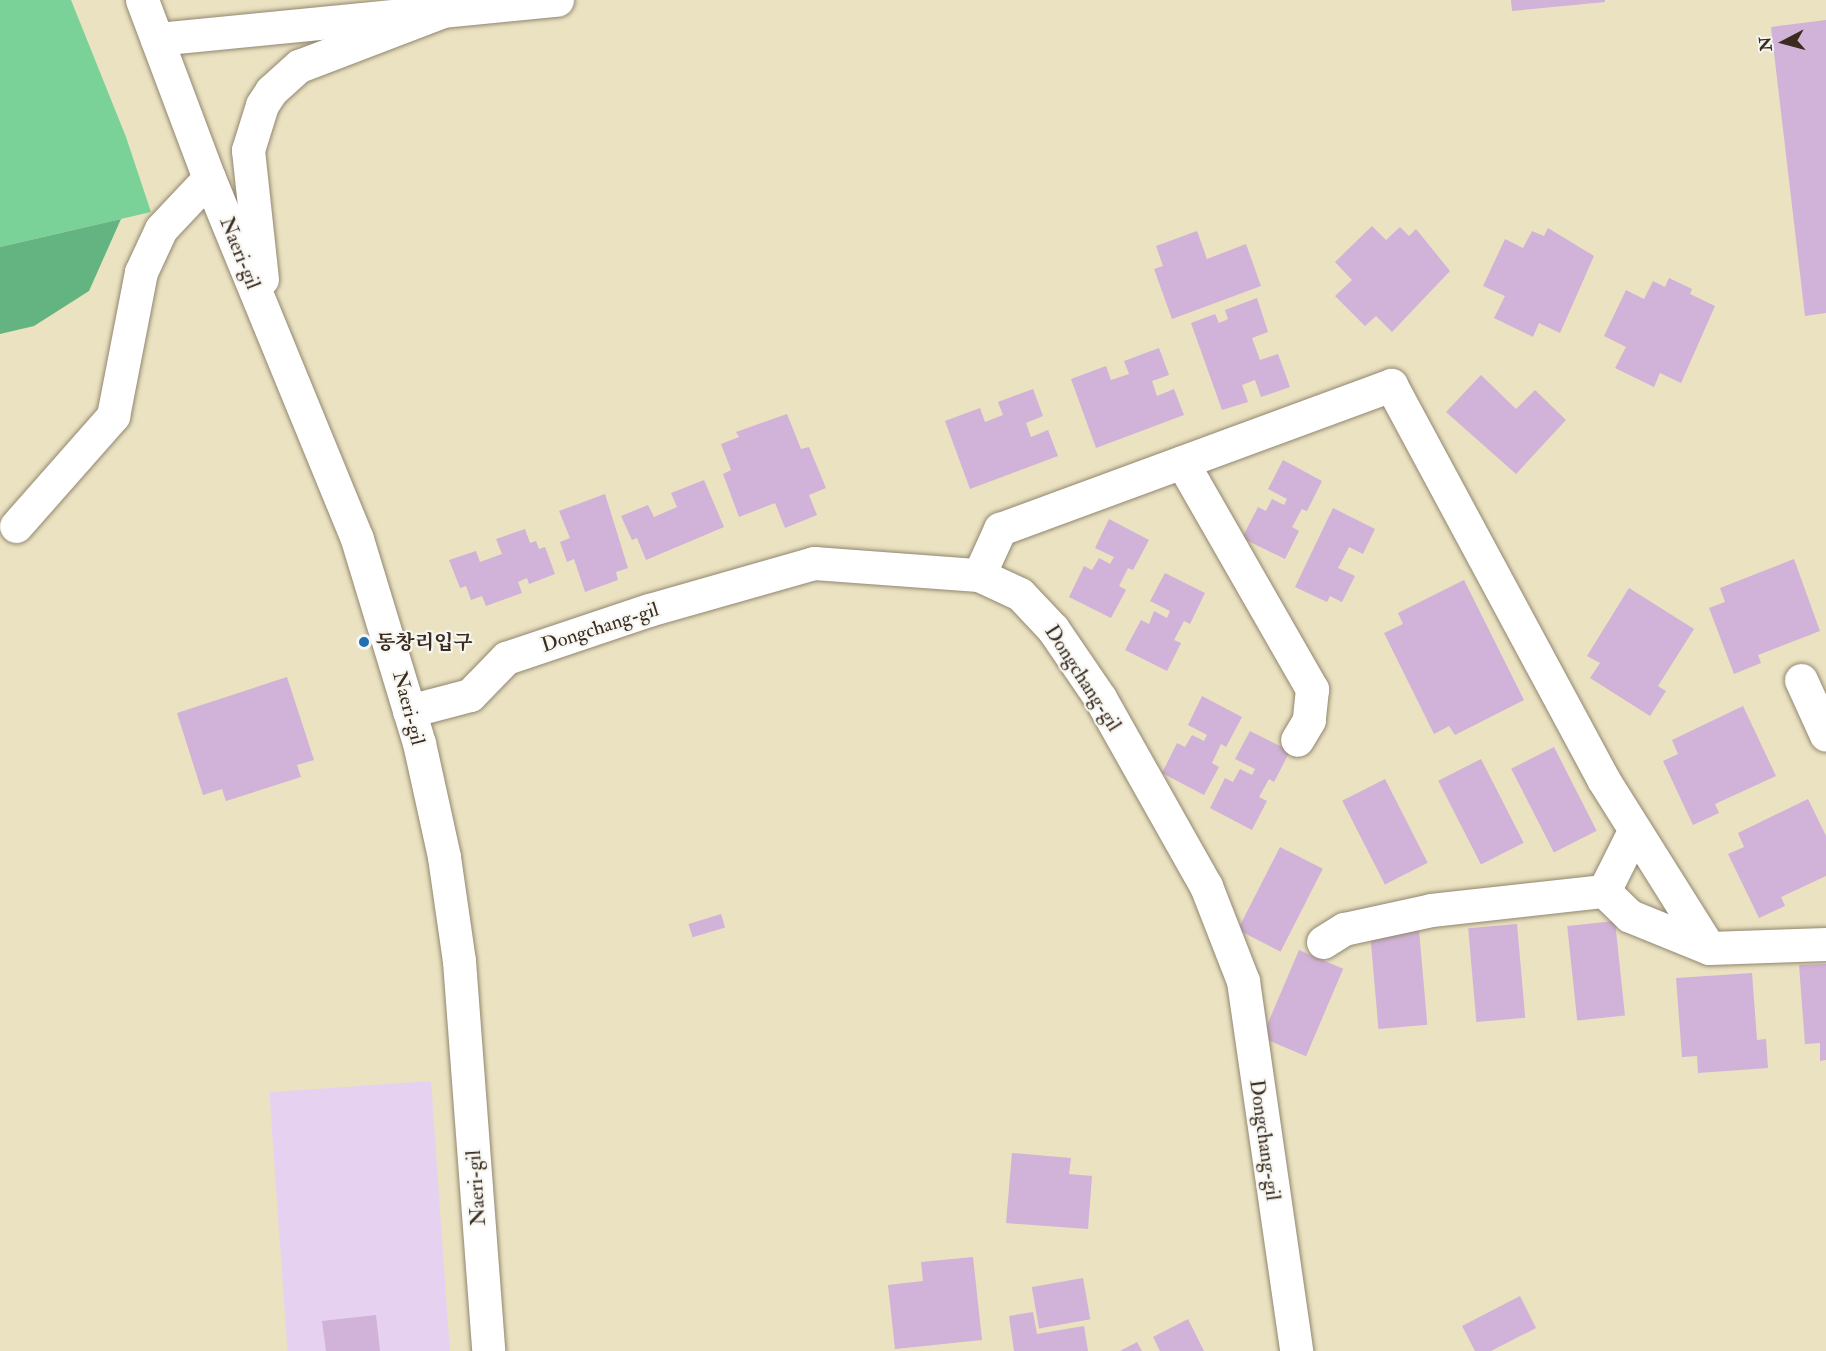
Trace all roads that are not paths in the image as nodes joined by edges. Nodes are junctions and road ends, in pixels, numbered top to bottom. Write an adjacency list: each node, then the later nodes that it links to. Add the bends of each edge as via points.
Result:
1 (142, 0): 5 (street, Naeri-gil)
2 (358, 0): 4 (street)
3 (558, 0): 4 (street)
4 (443, 11): 5 (street); 7 (street, via 299,66 262,105 248,150)
5 (157, 39): 6 (street, Naeri-gil)
6 (209, 178): 7 (street, Naeri-gil); 9 (street, via 161,229 141,272 113,416)
7 (266, 320): 12 (street, Naeri-gil, via 357,539)
8 (1182, 462): 10 (street, via 1000,529); 14 (street, via 1312,689 1309,720); 15 (street, via 1391,385)
9 (16, 526)
10 (979, 576): 12 (street, Dongchang-gil, via 814,563 649,610 506,658 470,695); 21 (street, Dongchang-gil, via 1020,594 1053,629 1100,698 1206,886 1243,981)
11 (1801, 680): 13 (street)
12 (409, 711): 20 (street, Naeri-gil, via 444,857 459,961)
13 (1826, 735)
14 (1297, 740)
15 (1634, 831): 16 (street); 19 (street)
16 (1604, 891): 17 (street, via 1431,910 1344,929); 19 (street, via 1630,916)
17 (1323, 942)
18 (1826, 944): 19 (street)
19 (1709, 948)
20 (488, 1351)
21 (1296, 1351)

